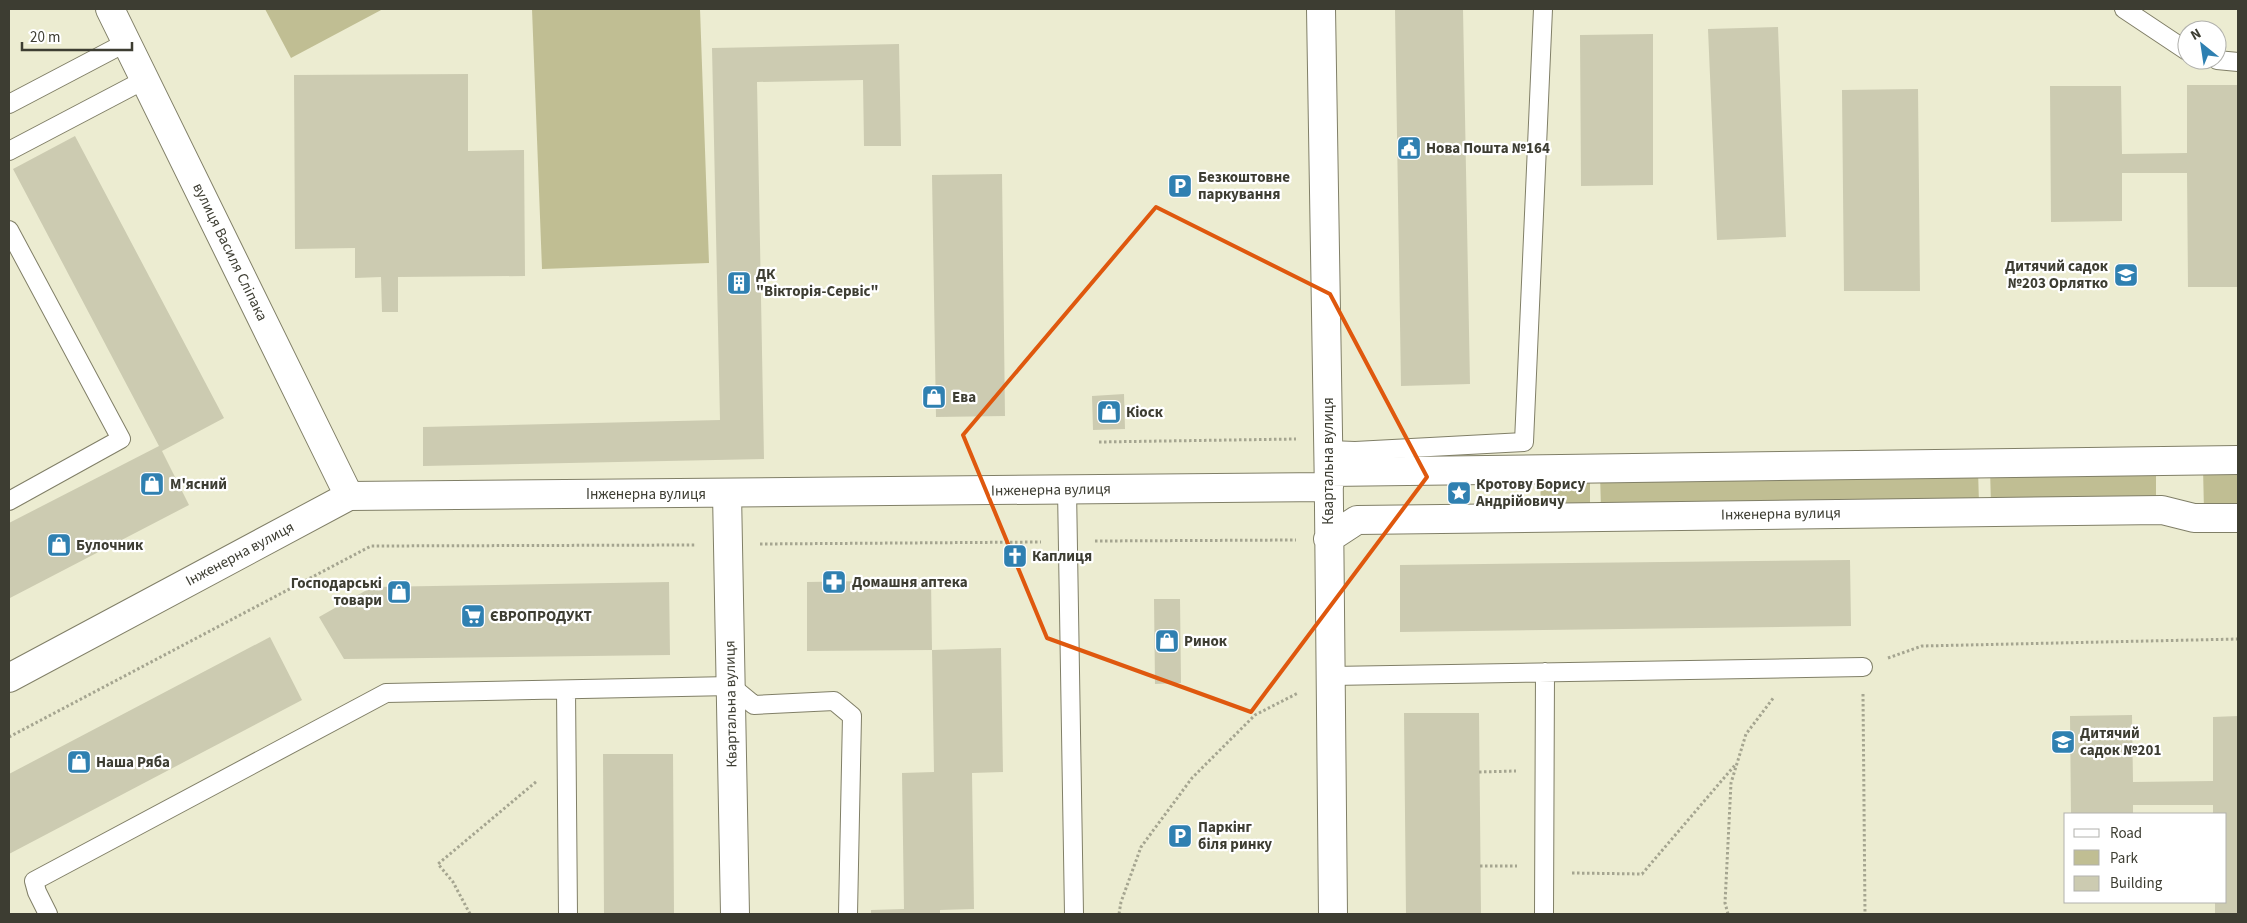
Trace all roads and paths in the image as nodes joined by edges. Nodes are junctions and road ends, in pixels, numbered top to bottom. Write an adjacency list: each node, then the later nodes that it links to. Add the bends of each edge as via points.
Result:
1 (110, 9): 5 (street, вулиця Василя Сліпака)
2 (1321, 9): 13 (street, Квартальна вулиця)
3 (1543, 9): 13 (lane, Інженерна вулиця, via 1524,442 1355,451)
4 (2124, 9): 6 (lane)
5 (127, 42): 7 (street, вулиця Василя Сліпака); 8 (lane)
6 (2177, 45)
7 (146, 78): 9 (lane); 16 (street, вулиця Василя Сліпака)
8 (9, 104)
9 (9, 151)
10 (9, 230): 17 (lane, via 121,439)
11 (1099, 442): 13 (path)
12 (2238, 460): 13 (street, Інженерна вулиця)
13 (1329, 462): 14 (street, Інженерна вулиця); 19 (street, Квартальна вулиця)
14 (1067, 489): 15 (street, Інженерна вулиця); 20 (lane)
15 (727, 493): 16 (street, Інженерна вулиця); 21 (street, Квартальна вулиця)
16 (349, 496): 27 (street, Інженерна вулиця)
17 (9, 500)
18 (2238, 518): 19 (street, Інженерна вулиця, via 2194,518 2162,510 1356,520)
19 (1328, 539): 20 (path); 26 (street, Квартальна вулиця)
20 (1067, 542): 21 (path); 42 (lane)
21 (728, 544): 28 (street, Квартальна вулиця); 30 (path, via 371,546)
22 (2238, 639): 23 (path, via 1922,646)
23 (1863, 667): 24 (lane); 47 (path)
24 (1796, 668): 25 (lane); 32 (path, via 1746,734)
25 (1545, 672): 26 (lane); 33 (lane)
26 (1331, 676): 43 (path, via 1255,715 1192,778 1141,847); 44 (street, Квартальна вулиця)
27 (9, 678)
28 (731, 686): 29 (lane); 40 (street, Квартальна вулиця); 41 (lane, via 754,705 834,701 852,716)
29 (566, 690): 31 (lane); 37 (lane, via 386,693 34,881)
30 (9, 737)
31 (566, 758): 38 (path, via 438,864 453,882); 39 (lane)
32 (1737, 762): 36 (path, via 1642,874); 46 (path, via 1731,783 1725,903)
33 (1544, 771): 34 (path); 36 (lane)
34 (1479, 772)
35 (1480, 866): 36 (path)
36 (1544, 870): 45 (lane)
37 (48, 914)
38 (470, 914)
39 (568, 914)
40 (735, 914)
41 (848, 914)
42 (1074, 914)
43 (1119, 914)
44 (1333, 914)
45 (1544, 914)
46 (1728, 914)
47 (1865, 914)

